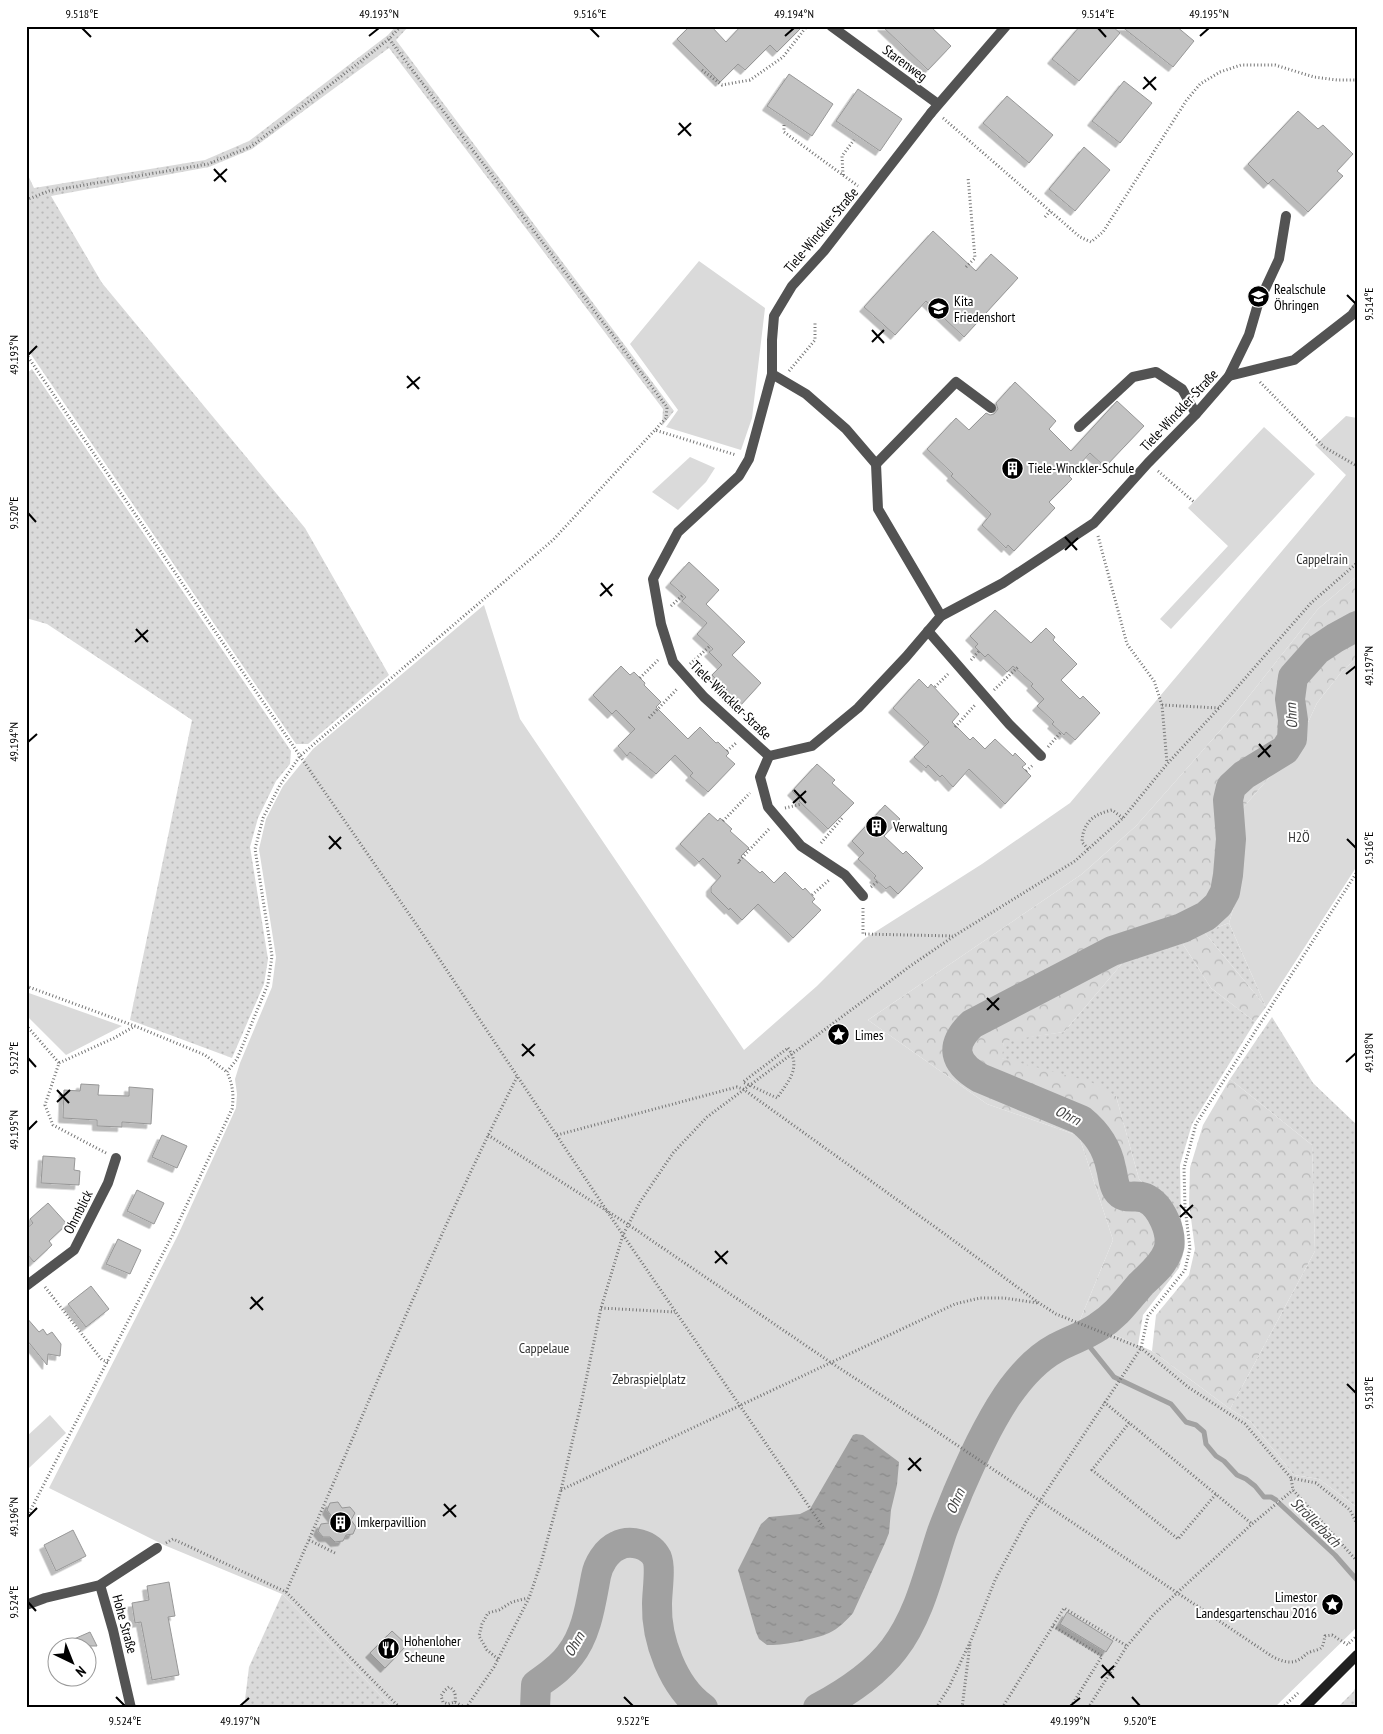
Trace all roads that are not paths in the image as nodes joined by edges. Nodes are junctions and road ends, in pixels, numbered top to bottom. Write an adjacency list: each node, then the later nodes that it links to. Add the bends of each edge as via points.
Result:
1 (831, 26): 3 (street, Starenweg)
2 (1006, 26): 3 (street, Tiele-Winckler-Straße)
3 (938, 104): 7 (street, Tiele-Winckler-Straße, via 824,251 792,286 774,316 772,340)
4 (1286, 216): 6 (street, Tiele-Winckler-Straße, via 1279,259)
5 (1357, 308): 6 (street, via 1294,360)
6 (1229, 376): 9 (street, Tiele-Winckler-Straße)
7 (777, 377): 11 (street, via 806,394 846,429); 14 (street, Tiele-Winckler-Straße, via 739,476 678,532 653,579 661,624 673,662 704,697)
8 (991, 408): 11 (street, via 956,382)
9 (1196, 414): 10 (street, via 1182,390 1156,372 1133,377); 12 (street, Tiele-Winckler-Straße, via 1094,523 1002,582)
10 (1079, 428)
11 (876, 464): 12 (street, via 878,509)
12 (941, 616): 13 (street, Tiele-Winckler-Straße)
13 (928, 631): 14 (street, Tiele-Winckler-Straße, via 858,708 812,746); 15 (street)
14 (769, 756): 16 (street, Tiele-Winckler-Straße, via 760,777 768,807 801,846 845,875)
15 (1041, 756)
16 (863, 896)
17 (116, 1158): 18 (street, Ohrnblick, via 108,1183 74,1250)
18 (26, 1286)
19 (157, 1548): 20 (street, Hohe Straße)
20 (100, 1585): 21 (street); 23 (street, Hohe Straße)
21 (26, 1605)
22 (1357, 1655): 24 (main road)
23 (132, 1708)
24 (1304, 1708)

